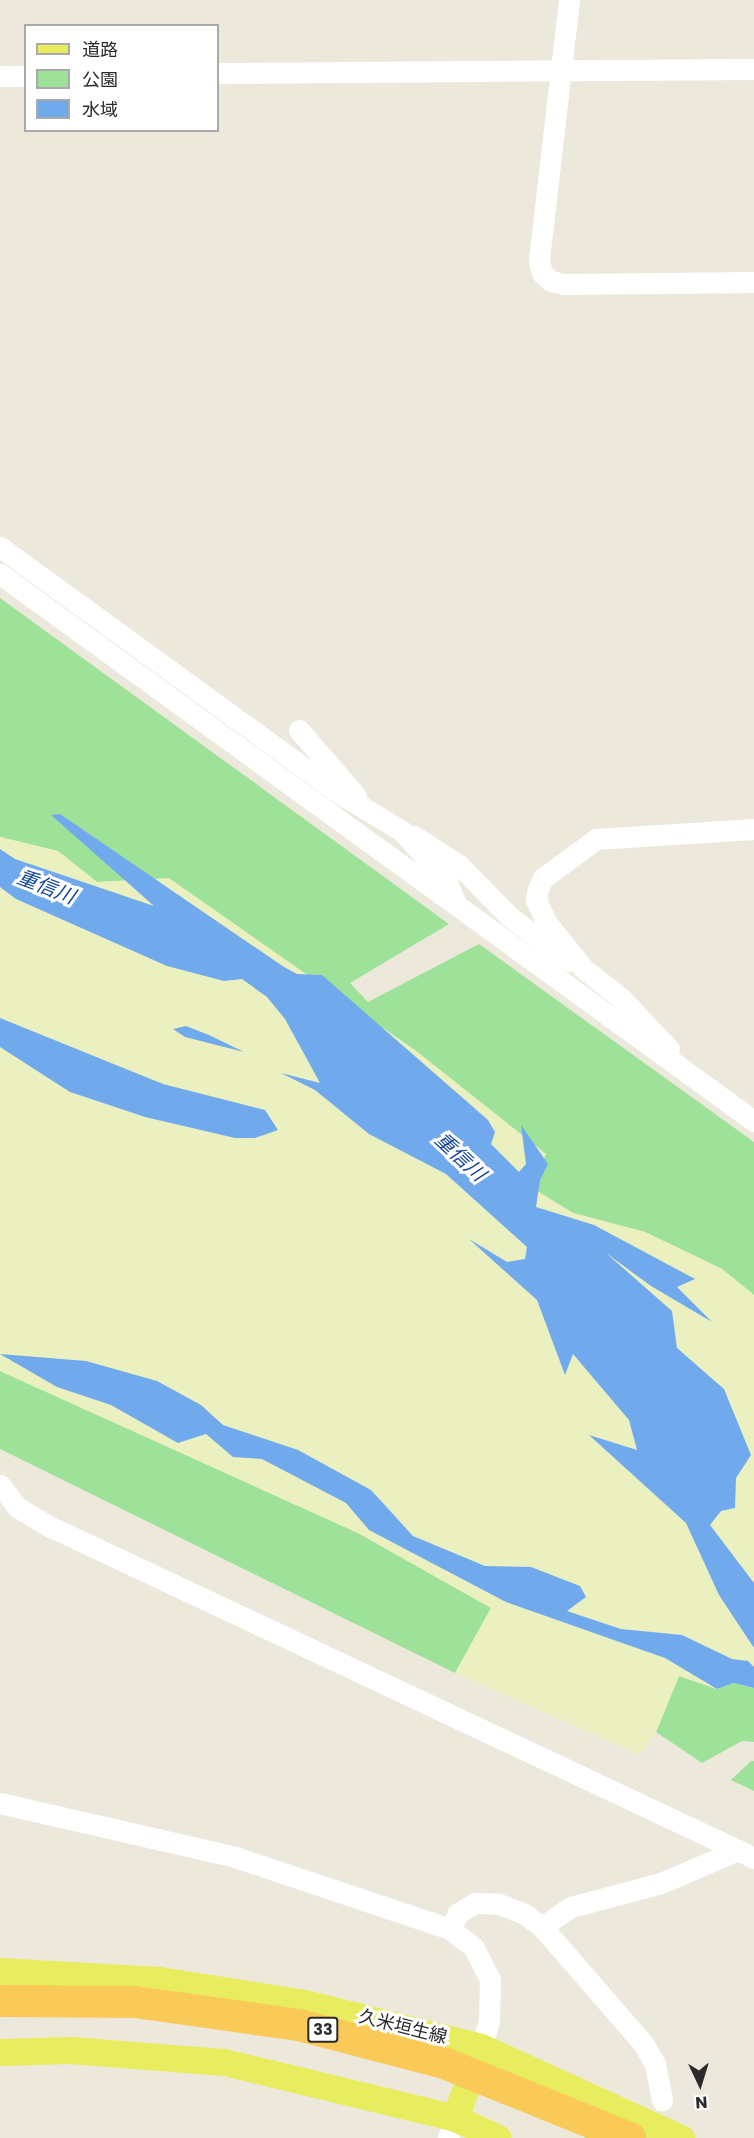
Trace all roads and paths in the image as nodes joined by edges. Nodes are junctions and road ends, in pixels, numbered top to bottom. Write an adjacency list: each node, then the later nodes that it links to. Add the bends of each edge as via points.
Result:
1 (569, 0): 2 (street)
2 (560, 69): 3 (street); 4 (street); 7 (street, via 539,261 542,273 562,284)
3 (754, 69)
4 (219, 73)
5 (0, 76): 6 (street)
6 (24, 76)
7 (754, 282)
8 (0, 547): 11 (street, via 334,790)
9 (0, 574): 14 (street)
10 (299, 730): 11 (street)
11 (364, 806): 13 (street)
12 (754, 829): 15 (street, via 596,839 552,870 538,889 539,909)
13 (402, 831): 14 (street, via 447,882); 15 (street, via 459,865 510,917 561,958)
14 (456, 905): 16 (street)
15 (584, 969): 16 (street, via 666,1044)
16 (684, 1070): 17 (street)
17 (754, 1121)
18 (0, 1485): 20 (street, via 17,1507 49,1526)
19 (0, 1803): 22 (street, via 225,1854)
20 (746, 1854): 21 (street, via 661,1883 571,1907)
21 (542, 1927): 22 (street, via 523,1913 499,1904 475,1904 458,1913); 27 (street, via 643,2043 655,2064)
22 (450, 1929): 25 (street, via 474,1948 490,1979 490,2013)
23 (0, 1971): 25 (main road, 久米垣生線, via 222,1987 305,2003)
24 (0, 2001): 30 (highway, 33, via 135,2002 309,2027 444,2062)
25 (481, 2047): 28 (main road); 31 (main road, 久米垣生線)
26 (0, 2052): 28 (main road, via 71,2050 224,2062)
27 (662, 2100)
28 (452, 2128): 29 (main road)
29 (498, 2138)
30 (630, 2138)
31 (681, 2138)

